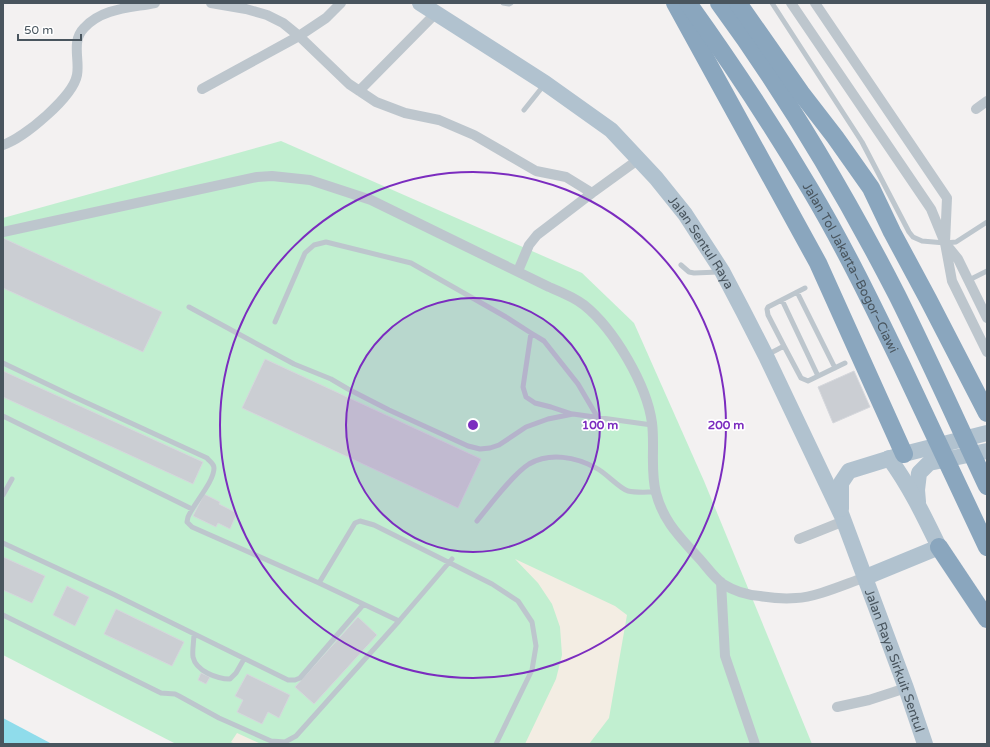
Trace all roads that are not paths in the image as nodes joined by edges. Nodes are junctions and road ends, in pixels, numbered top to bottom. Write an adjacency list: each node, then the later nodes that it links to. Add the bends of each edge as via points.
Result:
1 (154, 3): 22 (street, via 106,12 82,29 76,52 77,73 70,92 29,130)
2 (211, 3): 15 (street, via 267,15 283,23)
3 (341, 3): 15 (street, via 326,18)
4 (420, 3): 14 (main road, Jalan Sentul Raya)
5 (503, 3): 6 (lane)
6 (511, 3)
7 (675, 3): 54 (highway, via 818,264)
8 (688, 3): 66 (highway, Jalan Tol Jakarta–Bogor–Ciawi, via 737,72 810,188 874,309)
9 (719, 3): 56 (highway, Jalan Tol Jakarta–Bogor–Ciawi, via 753,49 845,200 896,295)
10 (738, 3): 47 (highway, via 871,188)
11 (772, 3): 27 (lane, via 862,142 913,237 922,242)
12 (791, 3): 27 (street, via 927,202)
13 (815, 3): 27 (street, via 947,198)
14 (436, 13): 16 (main road, Jalan Sentul Raya); 18 (street)
15 (299, 36): 17 (street); 18 (street)
16 (545, 82): 21 (lane); 23 (main road, Jalan Sentul Raya, via 611,130)
17 (202, 89)
18 (359, 91): 24 (street, via 383,105 439,120 474,135 536,171 566,177)
19 (987, 101): 20 (street)
20 (976, 109)
21 (524, 110)
22 (3, 145)
23 (639, 159): 24 (street); 30 (main road, Jalan Sentul Raya, via 674,200)
24 (592, 193): 29 (street, via 537,235 529,245)
25 (987, 222): 27 (lane, via 956,242)
26 (3, 232): 29 (street, via 257,177 272,176 310,180 372,200)
27 (946, 243): 32 (street); 41 (street, via 952,281)
28 (681, 265): 30 (lane, via 694,273)
29 (518, 271): 51 (street, via 584,304 609,329 637,377 647,400)
30 (722, 271): 42 (main road, Jalan Sentul Raya)
31 (987, 271): 32 (lane)
32 (969, 280): 37 (street)
33 (805, 288): 34 (lane)
34 (797, 292): 35 (lane); 45 (lane)
35 (782, 300): 40 (lane, via 767,310); 46 (lane)
36 (189, 307): 48 (lane, via 294,364 331,379 348,390 468,446 480,449 500,445 526,427)
37 (987, 318)
38 (276, 322): 39 (lane, via 305,253 314,244 326,242 411,264)
39 (531, 333): 48 (lane, via 523,386 526,397 535,404 551,406); 50 (lane, via 544,341 578,384)
40 (784, 346): 42 (lane); 46 (lane, via 801,378 808,381)
41 (987, 352)
42 (766, 356): 61 (main road, Jalan Sentul Raya)
43 (3, 363): 60 (lane, via 207,458 214,469)
44 (845, 363): 45 (lane)
45 (835, 368): 46 (lane)
46 (818, 376)
47 (987, 413)
48 (573, 414): 50 (lane)
49 (3, 416): 60 (lane)
50 (598, 418): 51 (lane)
51 (652, 425): 57 (street)
52 (987, 433): 54 (main road)
53 (987, 451): 59 (main road, via 929,463 919,473 916,490)
54 (896, 456): 59 (main road, via 900,473); 61 (main road, via 849,471 841,482)
55 (12, 479): 58 (lane)
56 (986, 484)
57 (655, 492): 62 (lane, via 627,491 597,468 574,458 545,458 529,464 517,474); 69 (street, via 663,515 680,539)
58 (3, 495)
59 (918, 505): 65 (main road)
60 (192, 509): 70 (lane, via 187,522 192,527)
61 (843, 519): 63 (street); 68 (main road, Jalan Sentul Raya)
62 (477, 521)
63 (799, 539)
64 (3, 543): 75 (lane)
65 (938, 547): 68 (main road); 73 (highway)
66 (987, 547)
67 (450, 561): 70 (lane, via 374,525 360,521 355,523); 74 (lane); 79 (lane, via 518,601 532,622 536,646 532,670)
68 (866, 577): 69 (street, via 817,594 781,599 749,595); 77 (main road, Jalan Raya Sirkuit Sentul)
69 (721, 582): 80 (street, via 725,656)
70 (319, 583): 71 (lane)
71 (363, 605): 74 (lane); 76 (lane, via 300,678 288,680)
72 (3, 615): 74 (lane, via 161,694 175,694 219,718 271,741 285,742 296,736)
73 (987, 619)
74 (399, 621)
75 (194, 634): 76 (lane); 76 (lane, via 193,656 201,669 222,679 230,679)
76 (244, 659)
77 (906, 688): 78 (street, via 869,700); 81 (main road, Jalan Raya Sirkuit Sentul)
78 (837, 706)
79 (496, 744)
80 (754, 744)
81 (925, 744)

